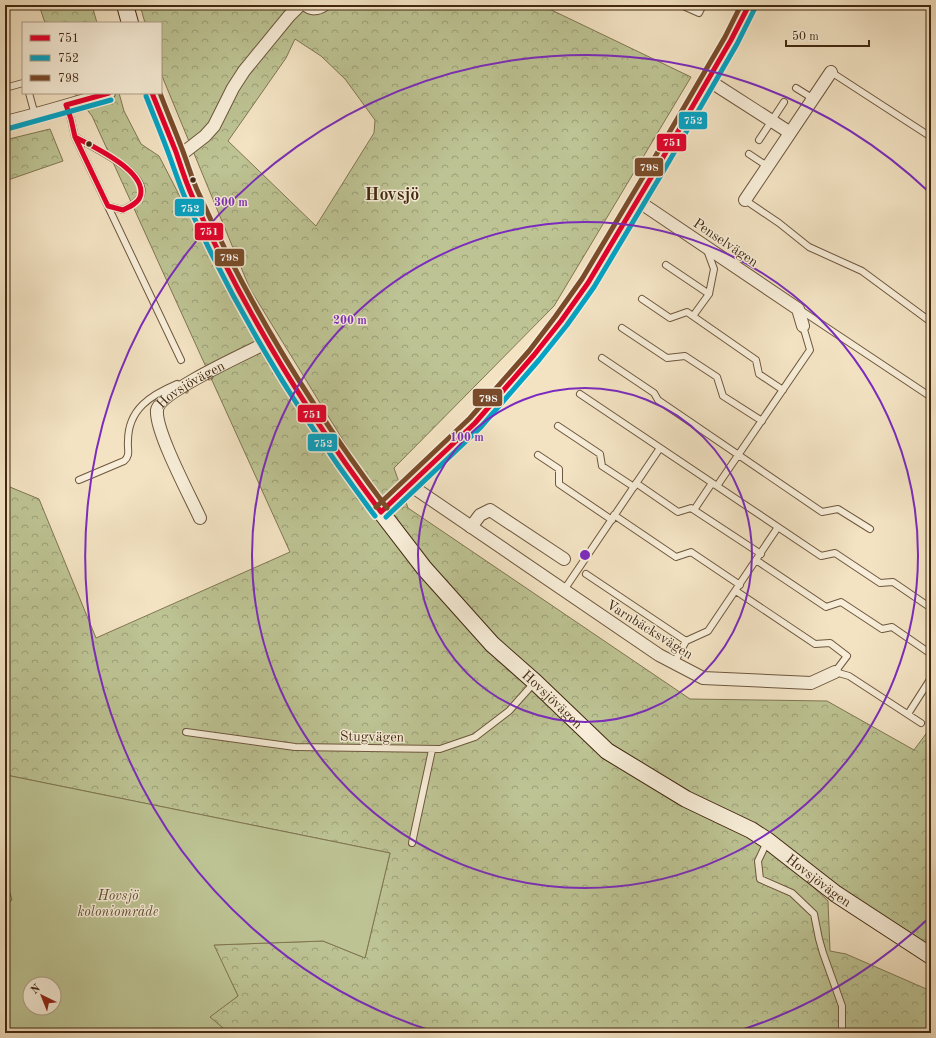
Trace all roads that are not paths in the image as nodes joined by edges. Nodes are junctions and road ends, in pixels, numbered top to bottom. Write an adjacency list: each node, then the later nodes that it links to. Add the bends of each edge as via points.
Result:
1 (125, 5): 8 (street)
2 (300, 5): 28 (street, via 244,71 214,126)
3 (306, 5): 4 (street, via 317,9)
4 (324, 5)
5 (681, 5): 6 (lane, via 699,13)
6 (703, 5)
7 (749, 5): 10 (street)
8 (130, 22)
9 (831, 72): 17 (street); 24 (lane)
10 (708, 80): 21 (street); 30 (street)
11 (22, 83): 12 (lane)
12 (5, 88)
13 (796, 88): 17 (lane)
14 (29, 94): 20 (lane)
15 (104, 94): 19 (street)
16 (152, 94): 28 (street, Hovsjövägen)
17 (812, 98): 23 (street)
18 (784, 102): 21 (lane)
19 (66, 105): 20 (street); 25 (lane)
20 (35, 115): 22 (street)
21 (772, 120): 23 (street); 26 (lane)
22 (5, 122)
23 (789, 132): 29 (street)
24 (931, 136)
25 (75, 137): 32 (lane); 32 (lane, via 127,168 140,181 140,197 132,205 123,210)
26 (759, 140)
27 (749, 154): 29 (lane)
28 (178, 157): 42 (street, Hovsjövägen, via 192,196 222,258)
29 (767, 166): 31 (street)
30 (638, 200): 33 (street, Penselvägen); 55 (street, via 588,283 534,356 475,423)
31 (744, 200): 39 (lane, via 809,247 862,271)
32 (108, 206): 44 (lane)
33 (706, 246): 35 (lane, via 714,269); 37 (street, Penselvägen)
34 (666, 265): 35 (lane)
35 (709, 294): 38 (lane)
36 (642, 299): 38 (lane, via 670,318 688,312)
37 (798, 309): 40 (street); 48 (lane, Penselvägen)
38 (693, 316): 46 (lane, via 756,360 759,374)
39 (931, 322)
40 (803, 326): 46 (lane, via 810,350)
41 (622, 328): 49 (lane, via 668,358 685,356 717,377 723,396)
42 (268, 342): 45 (street, Hovsjövägen); 59 (street, Hovsjövägen, via 306,406)
43 (602, 358): 53 (lane)
44 (180, 360)
45 (196, 378): 54 (lane, via 162,391 144,402 132,420 127,458); 61 (street, Hovsjövägen, via 170,395 157,409 162,436)
46 (783, 390): 49 (lane)
47 (580, 394): 51 (lane)
48 (931, 397)
49 (762, 421): 53 (lane)
50 (558, 426): 56 (lane, via 600,454 602,466)
51 (660, 448): 56 (lane); 57 (lane)
52 (538, 455): 60 (lane, via 559,469 559,484)
53 (739, 455): 57 (lane); 64 (lane, via 822,512 838,509)
54 (79, 480)
55 (410, 485): 59 (street); 62 (street, Varnbäcksvägen)
56 (635, 485): 58 (lane, via 678,512 691,508); 60 (lane)
57 (714, 485): 58 (lane); 63 (lane)
58 (694, 510): 65 (lane)
59 (381, 512): 78 (street, Hovsjövägen, via 424,568 492,644)
60 (613, 517): 69 (lane, via 676,557 691,552); 70 (lane)
61 (200, 518)
62 (471, 527): 66 (street, via 480,515 490,510); 70 (street, Varnbäcksvägen)
63 (778, 528): 65 (lane); 72 (lane, via 821,556 834,553 880,584 892,582)
64 (870, 529)
65 (760, 554): 67 (lane)
66 (564, 559)
67 (756, 560): 69 (lane); 74 (lane, via 826,607 841,602 882,629 892,627)
68 (586, 574): 73 (lane)
69 (740, 585): 71 (lane)
70 (564, 590): 75 (street, Varnbäcksvägen)
71 (736, 591): 73 (lane, via 708,631); 76 (lane, via 815,644 830,643 847,656)
72 (931, 608)
73 (686, 641): 75 (lane)
74 (931, 654)
75 (674, 663): 76 (street, Varnbäcksvägen, via 703,678 811,683)
76 (835, 672): 79 (lane, via 849,676)
77 (931, 678): 79 (lane)
78 (535, 682): 82 (lane, Stugvägen, via 509,710 475,737); 83 (street, Hovsjövägen, via 607,751 686,799 751,830)
79 (908, 714): 80 (lane)
80 (921, 723)
81 (186, 732): 82 (lane, Stugvägen, via 296,747)
82 (432, 750): 84 (lane)
83 (768, 841): 85 (street, Hovsjövägen, via 836,894); 86 (lane, via 758,861 760,879 792,893 814,914 823,953 842,1006)
84 (412, 843)
85 (931, 956)
86 (842, 1033)

